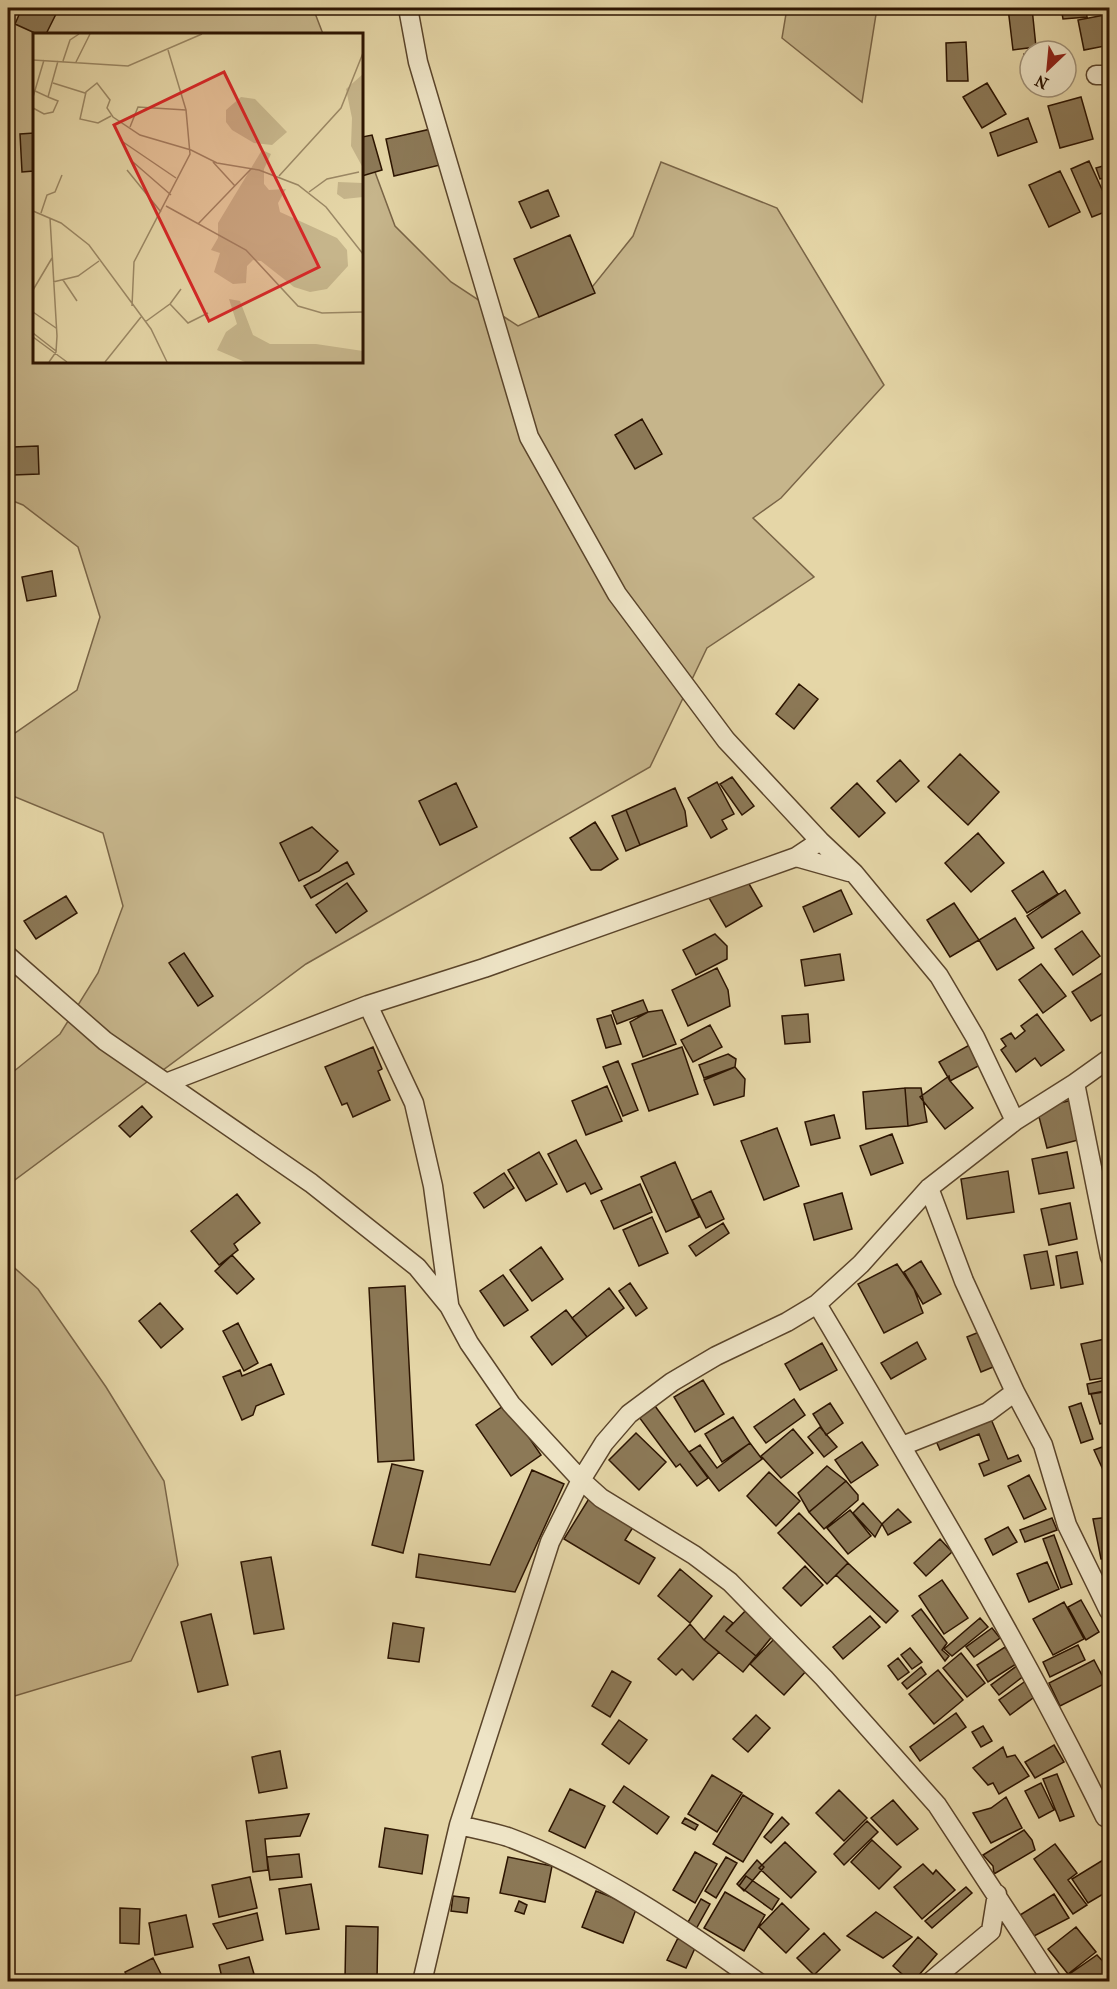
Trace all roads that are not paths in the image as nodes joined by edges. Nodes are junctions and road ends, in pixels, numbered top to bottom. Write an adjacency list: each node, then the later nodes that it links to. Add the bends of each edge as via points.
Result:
1 (408, 8): 2 (street, via 418,62 529,437 617,594 726,740)
2 (820, 841): 3 (street); 4 (street)
3 (796, 857): 4 (street); 6 (street, via 484,969)
4 (854, 873): 10 (street, via 939,976 975,1036)
5 (8, 956): 8 (street, via 105,1041)
6 (368, 1005): 8 (street); 14 (street, via 414,1103 433,1186)
7 (1110, 1058): 9 (street)
8 (166, 1083): 14 (street, via 329,1197 417,1267)
9 (1075, 1083): 10 (street); 12 (street)
10 (1015, 1121): 11 (street)
11 (928, 1188): 13 (street, via 861,1264); 15 (street, via 964,1281)
12 (1110, 1257)
13 (817, 1304): 16 (street); 17 (street, via 716,1356 629,1414 604,1443)
14 (449, 1306): 17 (street, via 511,1404)
15 (1015, 1392): 16 (street, via 988,1412); 18 (street, via 1043,1445 1067,1525)
16 (902, 1446): 19 (street, via 1063,1733)
17 (581, 1480): 20 (street, via 550,1542); 21 (street, via 601,1498 730,1582 824,1678 937,1805)
18 (1109, 1611)
19 (1105, 1817)
20 (459, 1825): 22 (street); 23 (street, via 507,1837 561,1860 648,1908)
21 (997, 1894): 24 (street, via 991,1931); 25 (street)
22 (422, 1982)
23 (758, 1982)
24 (930, 1982)
25 (1053, 1982)

